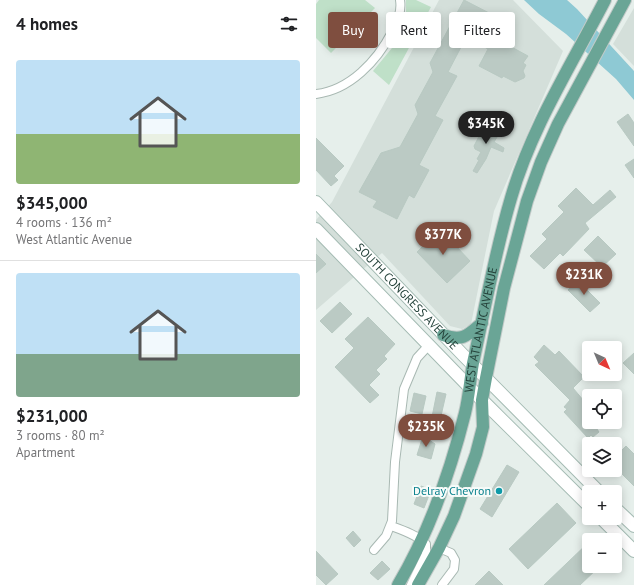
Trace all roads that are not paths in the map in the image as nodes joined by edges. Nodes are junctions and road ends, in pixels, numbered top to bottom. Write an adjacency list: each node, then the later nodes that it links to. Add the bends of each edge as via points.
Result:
1 (400, 0): 4 (street, via 398,19 374,59 359,74 341,86)
2 (605, 0): 5 (main road, WEST ATLANTIC AVENUE)
3 (625, 0): 6 (main road, WEST ATLANTIC AVENUE)
4 (316, 94)
5 (543, 117): 6 (street); 11 (main road, WEST ATLANTIC AVENUE, via 511,196)
6 (558, 124): 15 (main road, WEST ATLANTIC AVENUE, via 527,201 504,288)
7 (316, 202): 10 (main road, SOUTH CONGRESS AVENUE)
8 (316, 228): 9 (main road, SOUTH CONGRESS AVENUE)
9 (340, 253): 10 (main road, via 360,257); 13 (main road, SOUTH CONGRESS AVENUE)
10 (367, 255): 12 (main road, SOUTH CONGRESS AVENUE)
11 (482, 323): 12 (main road, via 462,337 454,339); 14 (main road, WEST ATLANTIC AVENUE)
12 (443, 335): 14 (main road, SOUTH CONGRESS AVENUE)
13 (429, 345): 16 (main road, SOUTH CONGRESS AVENUE); 22 (street, via 417,358 404,388)
14 (473, 365): 15 (main road, SOUTH CONGRESS AVENUE); 16 (main road, WEST ATLANTIC AVENUE)
15 (486, 378): 17 (main road, WEST ATLANTIC AVENUE); 18 (main road, SOUTH CONGRESS AVENUE)
16 (470, 387): 17 (main road, SOUTH CONGRESS AVENUE); 24 (main road, WEST ATLANTIC AVENUE, via 450,469)
17 (482, 400): 19 (main road, SOUTH CONGRESS AVENUE); 25 (main road, WEST ATLANTIC AVENUE, via 483,427 476,454 454,516)
18 (592, 485)
19 (582, 499)
20 (622, 515): 23 (main road)
21 (608, 525): 27 (main road)
22 (391, 526): 24 (street); 26 (street)
23 (634, 526)
24 (422, 540): 28 (main road, WEST ATLANTIC AVENUE); 29 (street, via 426,544 426,554)
25 (439, 548): 30 (main road, WEST ATLANTIC AVENUE); 31 (street, via 451,553 455,560 454,569)
26 (374, 550)
27 (634, 551)
28 (398, 585)
29 (411, 585)
30 (418, 585)
31 (442, 585)

